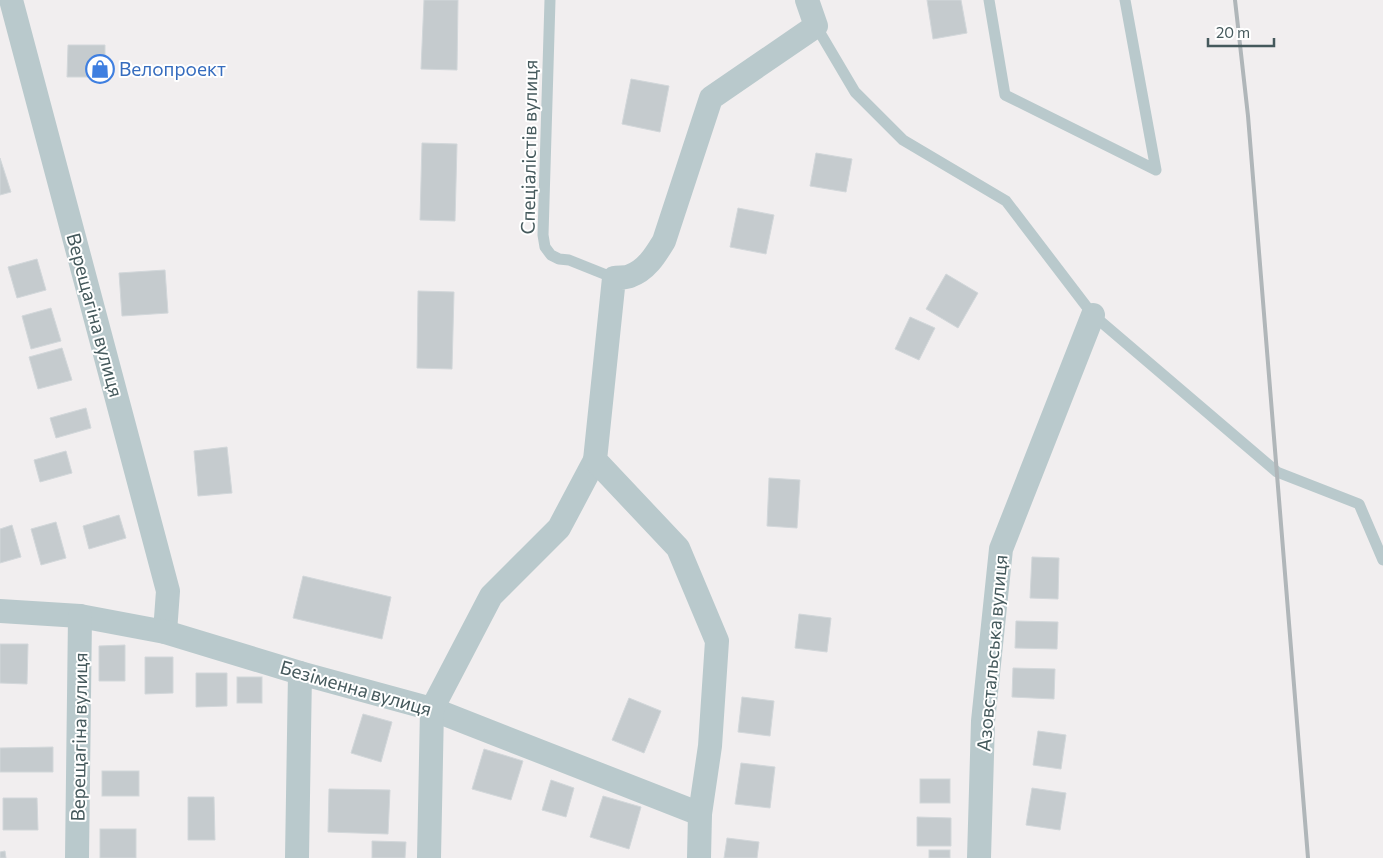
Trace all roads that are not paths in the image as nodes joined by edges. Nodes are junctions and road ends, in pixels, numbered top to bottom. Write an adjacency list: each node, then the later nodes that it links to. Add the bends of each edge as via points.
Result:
1 (11, 0): 13 (street, Верещагіна вулиця, via 168,591)
2 (550, 0): 7 (lane, Спеціалістів вулиця, via 545,247 558,259 569,260)
3 (806, 0): 6 (street)
4 (989, 0): 5 (lane, via 1006,95 1156,170)
5 (1124, 0)
6 (816, 26): 7 (street, via 711,98 664,241 655,257 642,269 630,276); 8 (lane, via 855,92 903,140 1006,201)
7 (614, 278): 9 (street)
8 (1093, 315): 10 (lane, via 1277,472 1359,504); 21 (street, Азовстальська вулиця, via 1001,549 982,721)
9 (595, 460): 15 (street, via 559,528 491,596); 16 (street, via 678,548 717,641 710,746)
10 (1383, 560)
11 (0, 611): 12 (street, Безіменна вулиця)
12 (80, 616): 13 (street, Безіменна вулиця); 17 (street, Верещагіна вулиця)
13 (165, 632): 14 (street, Безіменна вулиця)
14 (300, 673): 15 (street, Безіменна вулиця); 18 (street)
15 (432, 709): 16 (street, Безіменна вулиця); 19 (street)
16 (700, 814): 20 (street)
17 (77, 858)
18 (296, 858)
19 (429, 858)
20 (699, 858)
21 (979, 858)

